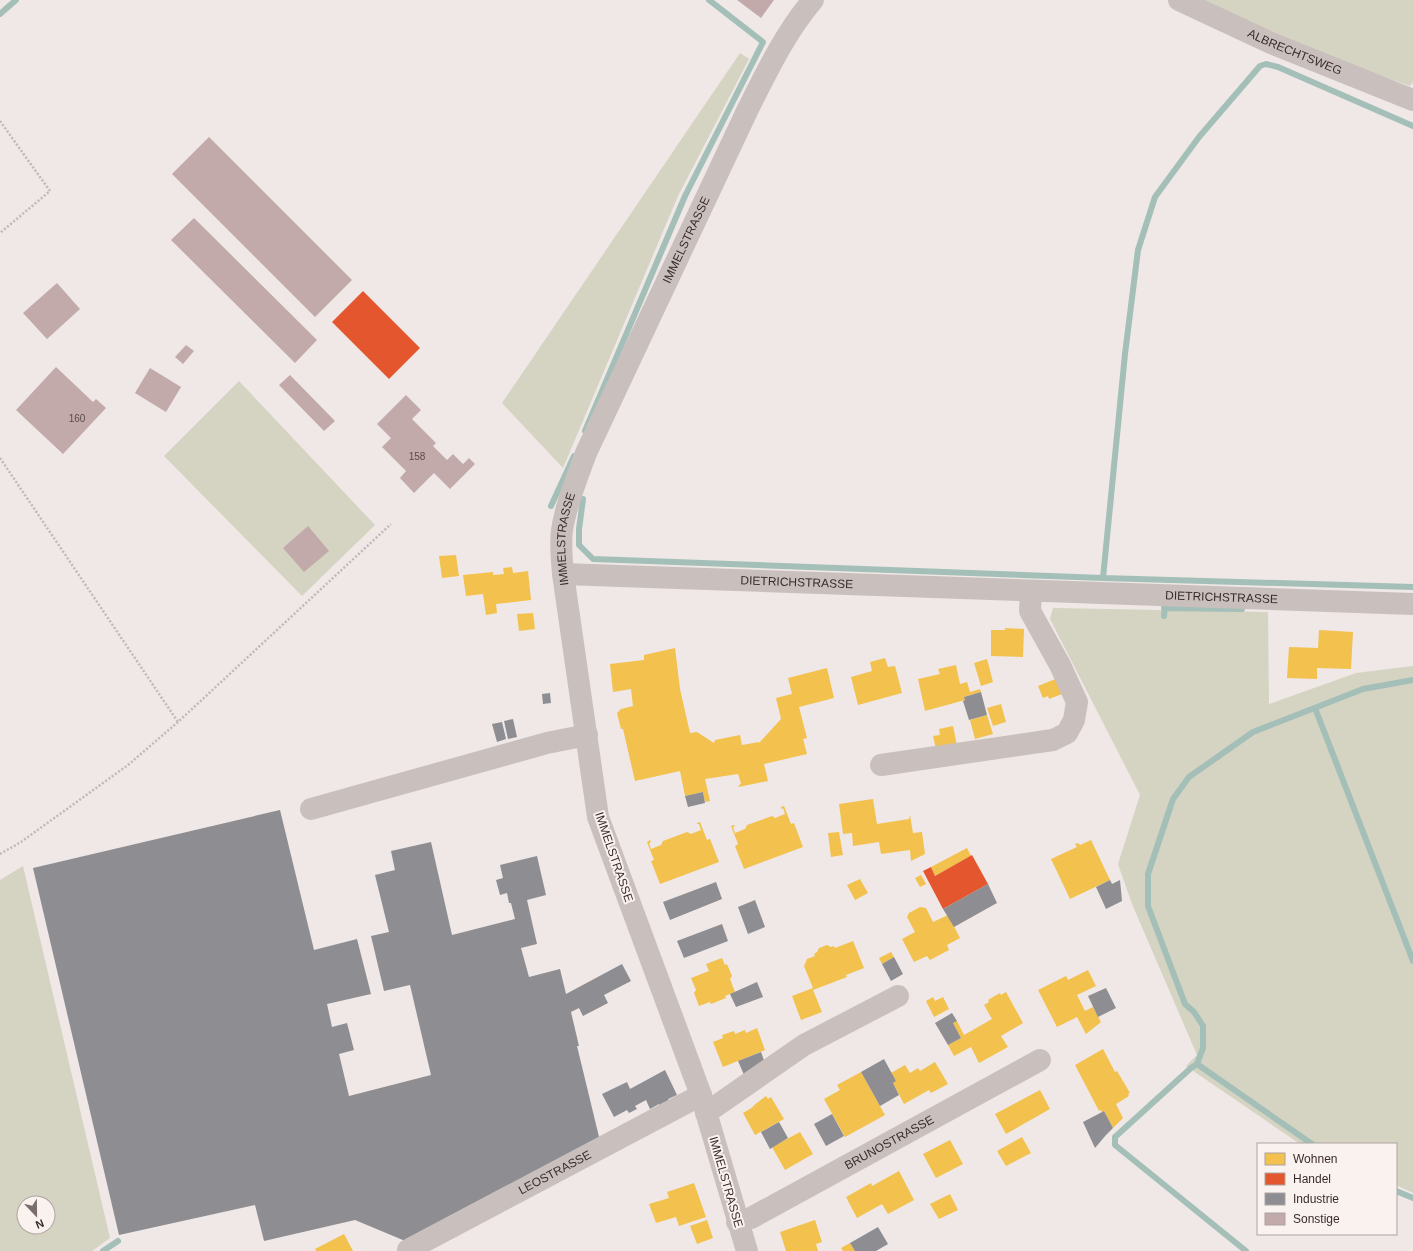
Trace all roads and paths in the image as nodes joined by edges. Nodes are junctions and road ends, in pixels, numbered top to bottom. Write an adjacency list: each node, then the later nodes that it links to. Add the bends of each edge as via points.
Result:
1 (813, 0): 8 (street, IMMELSTRASSE, via 779,51 746,111 586,453 562,531)
2 (1179, 0): 3 (street, ALBRECHTSWEG, via 1271,43)
3 (1413, 100)
4 (0, 121): 5 (path, via 50,190)
5 (0, 233)
6 (0, 458): 11 (path)
7 (391, 524): 11 (path)
8 (563, 574): 9 (street, DIETRICHSTRASSE); 12 (street, IMMELSTRASSE)
9 (1031, 591): 10 (street, DIETRICHSTRASSE); 13 (street, via 1030,611 1077,702 1074,720 1067,734 1053,740)
10 (1413, 604)
11 (178, 722): 15 (path, via 128,765 21,842)
12 (587, 735): 14 (street, via 546,743); 18 (street, IMMELSTRASSE, via 598,817)
13 (881, 765)
14 (311, 809)
15 (0, 854)
16 (898, 996): 18 (street, via 804,1045)
17 (1040, 1060): 19 (street, BRUNOSTRASSE, via 751,1218)
18 (704, 1104): 19 (street, IMMELSTRASSE); 20 (street, LEOSTRASSE)
19 (737, 1222): 21 (street, IMMELSTRASSE)
20 (408, 1250)
21 (747, 1251)

